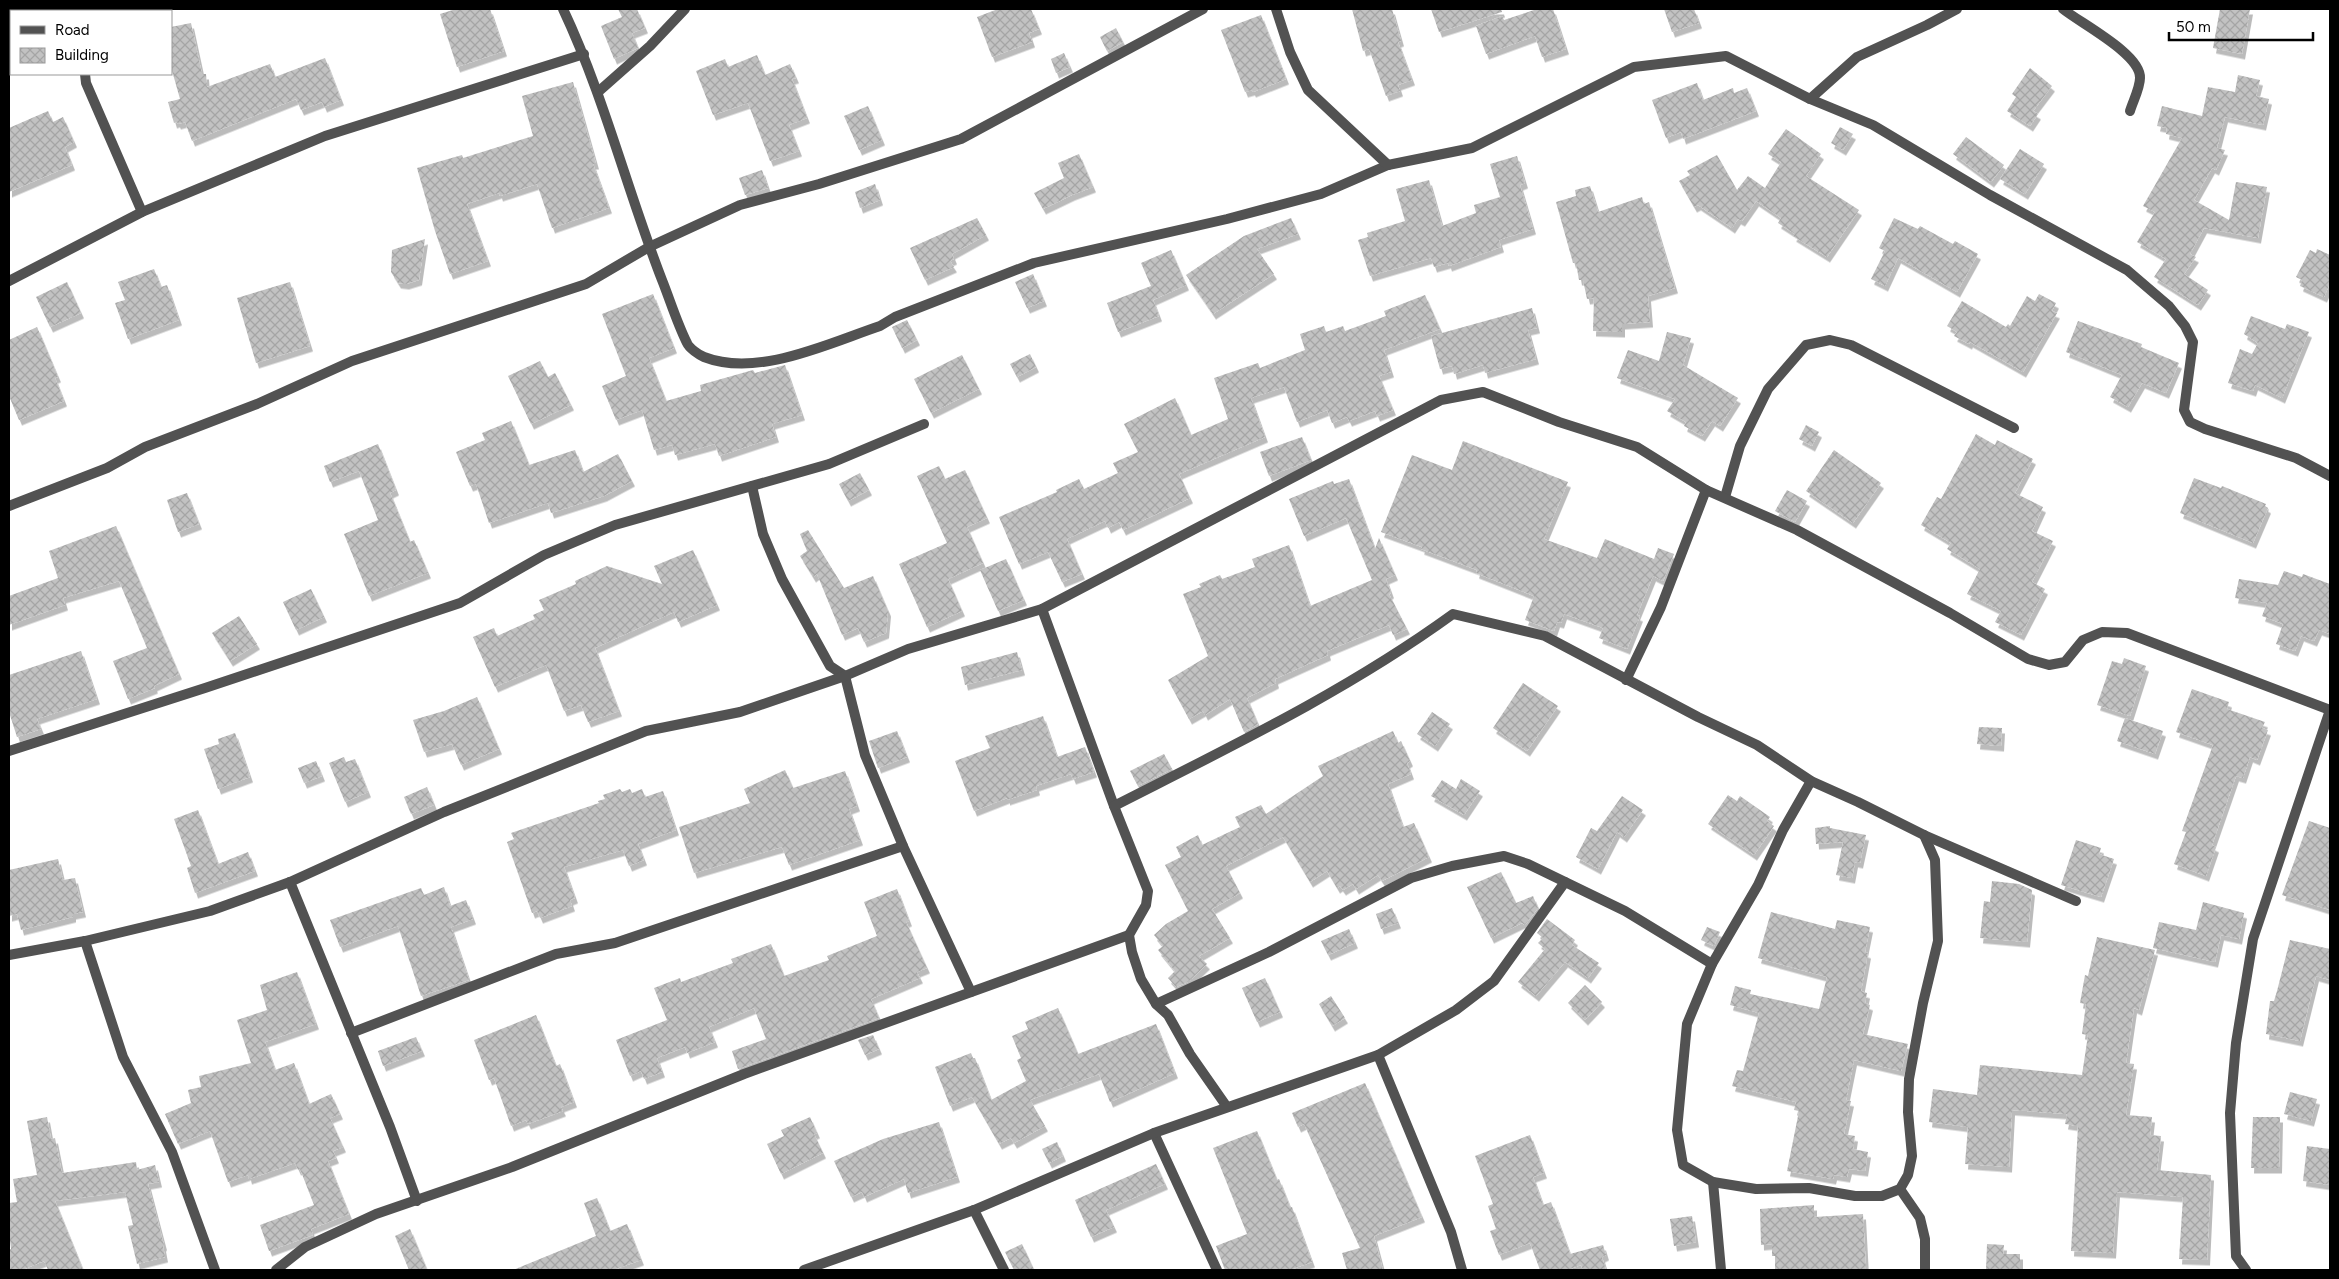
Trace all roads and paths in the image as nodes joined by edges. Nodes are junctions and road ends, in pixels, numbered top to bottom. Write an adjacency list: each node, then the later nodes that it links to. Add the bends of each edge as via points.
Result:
1 (563, 9): 7 (street)
2 (685, 9): 9 (street, via 650,46)
3 (1276, 9): 12 (street, via 1290,52 1308,90)
4 (1957, 9): 10 (street, via 1857,58)
5 (2063, 9): 11 (street, via 2137,65 2140,78)
6 (1199, 10): 14 (street, via 961,139 819,184 740,204)
7 (584, 54): 9 (street); 13 (street, via 325,136)
8 (85, 75): 13 (street)
9 (598, 92): 14 (street)
10 (1810, 99): 12 (street, via 1726,56 1634,67 1472,148); 18 (street, via 1873,124 1990,195 2127,270 2169,306 2193,342 2184,410 2190,422 2296,458)
11 (2130, 112)
12 (1388, 165): 14 (street, via 1321,194 1034,263 895,317 880,326 780,359 757,362 724,362 703,356 688,346)
13 (142, 212): 15 (street)
14 (649, 247): 22 (street, via 586,284 352,361 257,404 145,447 107,468)
15 (9, 281)
16 (924, 424): 19 (street, via 829,464)
17 (2014, 428): 21 (street, via 1851,346 1830,340 1806,345 1768,390 1740,446)
18 (2330, 476)
19 (752, 486): 24 (street, via 763,534 782,580 830,666); 27 (street, via 615,525 544,555 460,603)
20 (1706, 490): 21 (street); 23 (street, via 1637,447 1559,422 1483,392 1441,400); 25 (street, via 1661,607)
21 (1725, 497): 26 (street, via 1797,530 2028,659 2049,664 2065,662 2083,640 2102,632 2127,633)
22 (9, 506)
23 (1042, 608): 24 (street, via 908,649); 29 (street)
24 (844, 676): 31 (street, via 865,755); 32 (street, via 740,712 646,731 444,812)
25 (1626, 680): 28 (street, via 1757,745); 29 (street, via 1545,636 1453,614 1406,648 1291,716)
26 (2330, 710): 57 (street, via 2253,939 2236,1042 2230,1113 2236,1256)
27 (9, 751)
28 (1810, 781): 30 (street); 38 (street, via 1758,885)
29 (1114, 806): 35 (street, via 1148,891 1146,905)
30 (1924, 835): 34 (street); 46 (street, via 1935,860 1938,940 1909,1079 1912,1156 1908,1175)
31 (903, 846): 39 (street); 41 (street, via 615,943 556,954)
32 (290, 882): 36 (street, via 210,911); 41 (street)
33 (1565, 882): 38 (street, via 1626,911); 40 (street, via 1504,856 1411,878 1269,952); 42 (street, via 1494,980 1456,1010)
34 (2076, 900)
35 (1129, 935): 39 (street); 40 (street, via 1141,979)
36 (85, 941): 37 (street); 49 (street, via 123,1058 172,1152)
37 (9, 955)
38 (1712, 964): 45 (street, via 1686,1024 1677,1130 1683,1165)
39 (971, 992): 47 (street, via 744,1074 512,1167)
40 (1156, 1004): 43 (street, via 1168,1015 1190,1054)
41 (351, 1033): 47 (street)
42 (1378, 1056): 43 (street); 54 (street, via 1451,1232)
43 (1227, 1107): 44 (street)
44 (1154, 1133): 48 (street); 53 (street)
45 (1713, 1182): 46 (street, via 1756,1189 1809,1188 1855,1196 1882,1196); 55 (street)
46 (1900, 1189): 56 (street, via 1920,1218)
47 (417, 1201): 50 (street, via 376,1214 305,1247)
48 (974, 1210): 51 (street); 52 (street)
49 (215, 1270)
50 (276, 1270)
51 (804, 1270)
52 (1004, 1270)
53 (1217, 1270)
54 (1462, 1270)
55 (1721, 1270)
56 (1925, 1270)
57 (2246, 1270)

